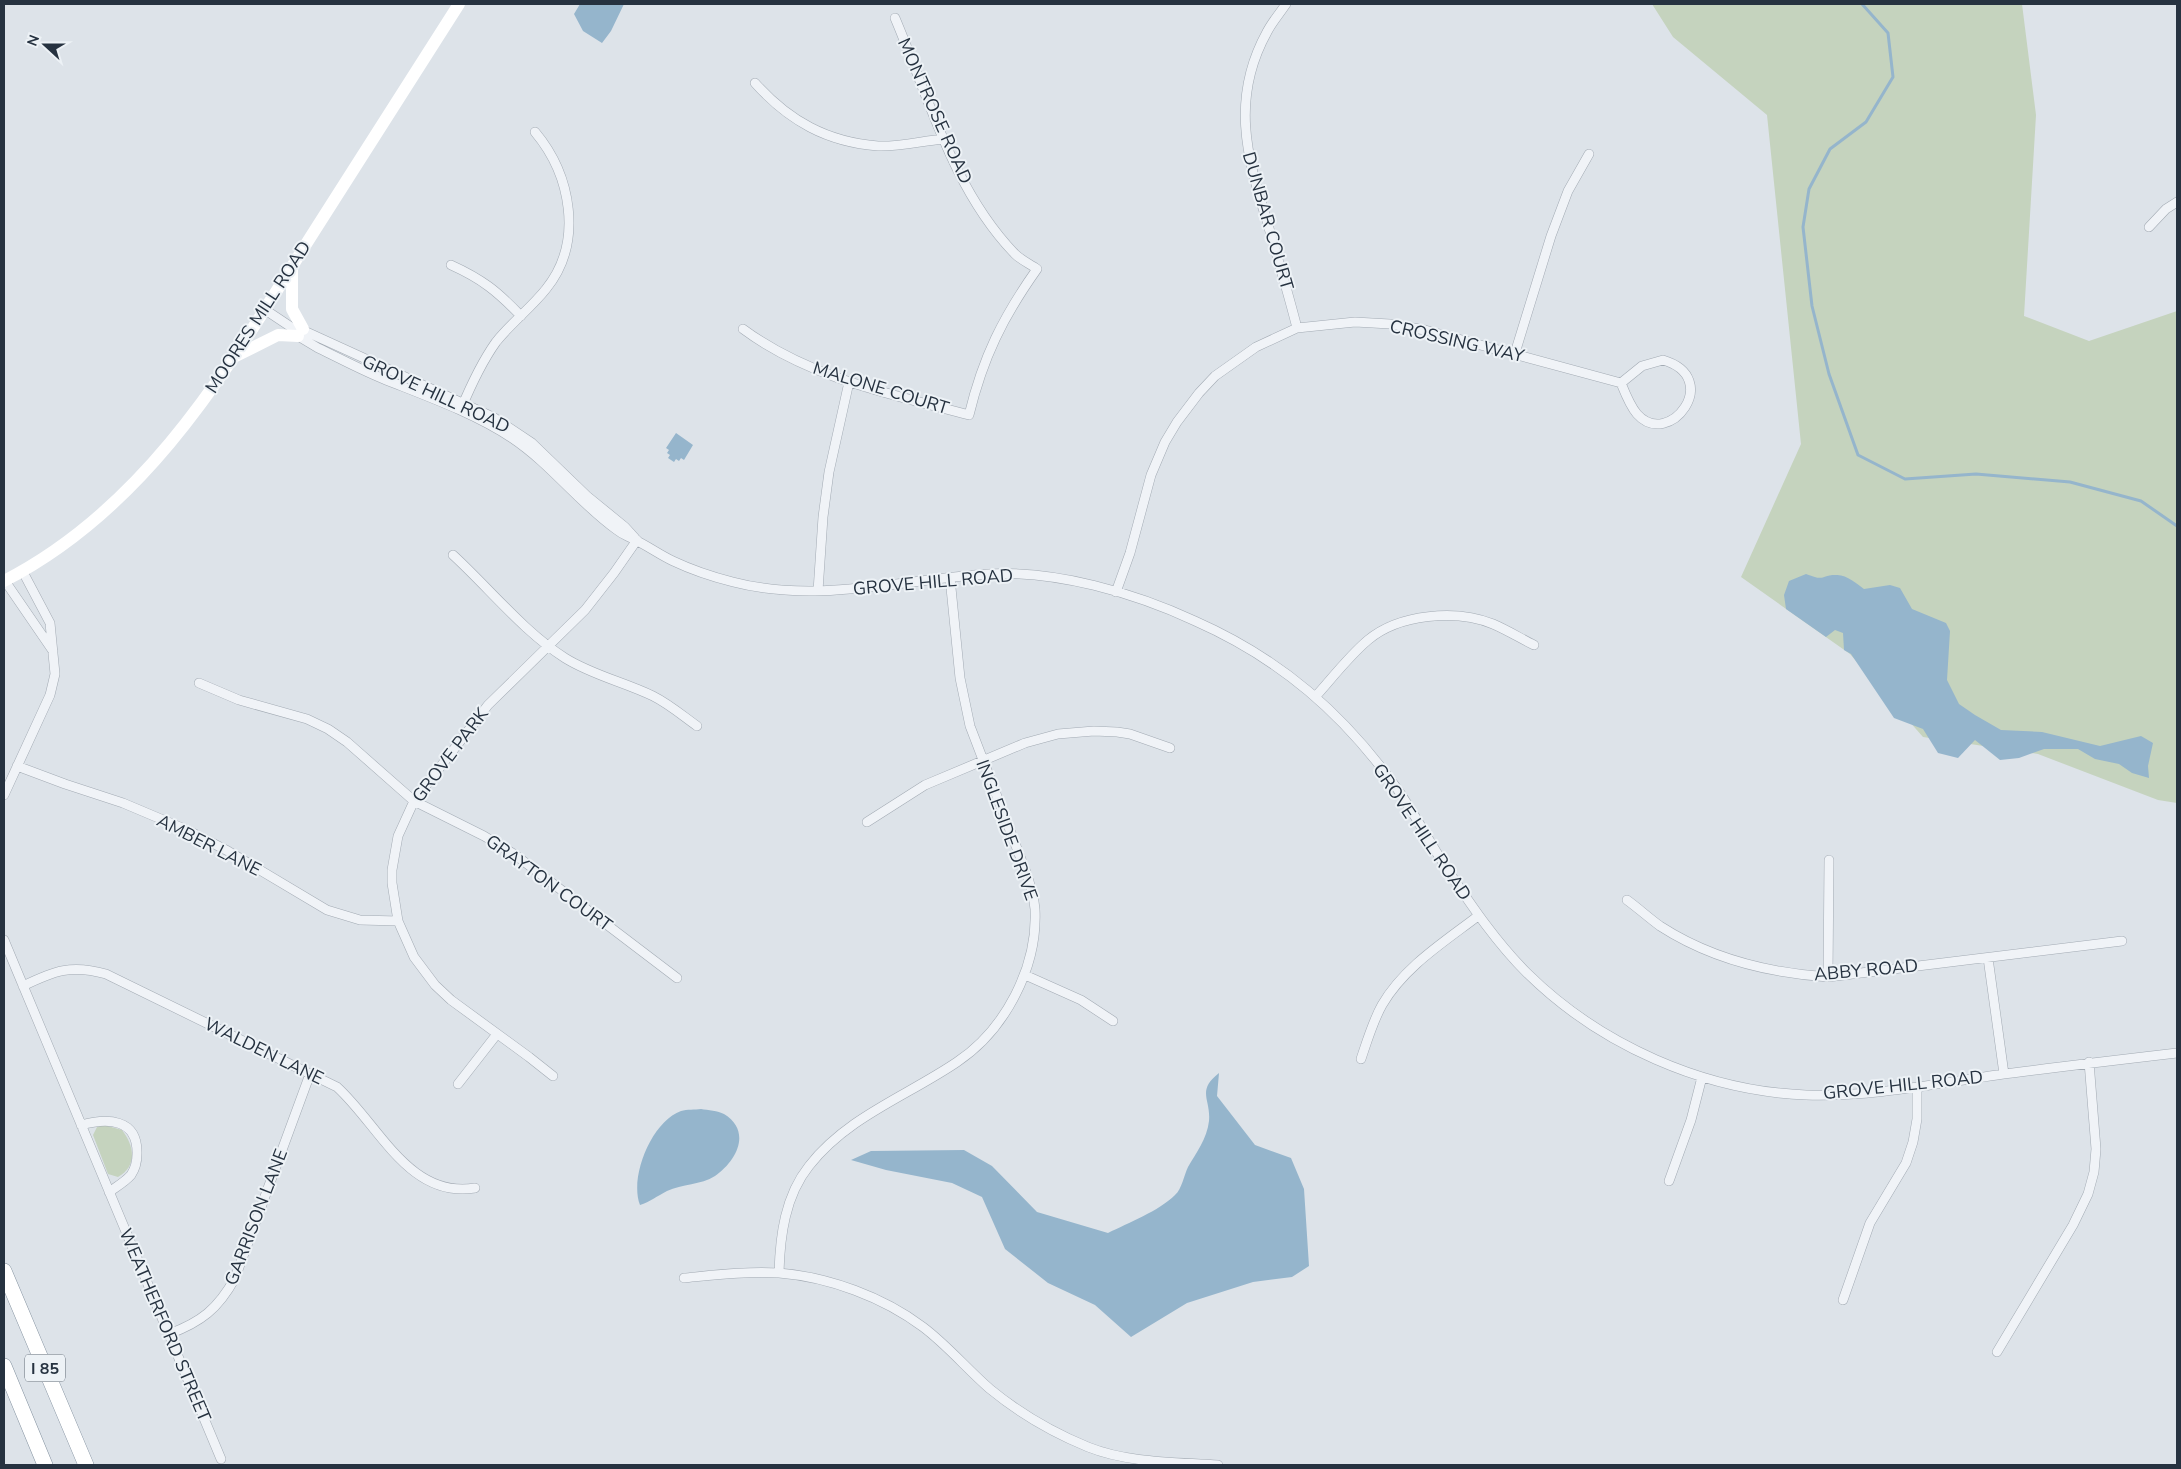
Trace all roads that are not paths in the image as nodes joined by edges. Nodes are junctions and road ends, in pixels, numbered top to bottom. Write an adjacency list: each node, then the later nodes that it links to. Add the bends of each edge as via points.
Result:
1 (459, 4): 11 (street, MOORES MILL ROAD)
2 (1286, 4): 14 (street, DUNBAR COURT, via 1257,53 1247,87 1244,122 1251,169)
3 (895, 18): 6 (street, MONTROSE ROAD)
4 (755, 83): 6 (street, via 790,117 839,139 879,146)
5 (535, 132): 13 (street, via 550,152 563,181 568,205 568,232 563,256 553,279)
6 (943, 139): 22 (street, MONTROSE ROAD, via 975,201 995,230 1016,255 1037,269 1012,304 989,348)
7 (1589, 154): 17 (street, via 1568,191 1551,236)
8 (2177, 202): 9 (street)
9 (2149, 227)
10 (451, 265): 13 (street, via 476,276 498,292)
11 (292, 266): 12 (street, MOORES MILL ROAD); 16 (street, via 292,309)
12 (264, 309): 16 (street, GROVE HILL ROAD); 18 (street, MOORES MILL ROAD)
13 (520, 316): 21 (street, via 485,359)
14 (1297, 328): 17 (street, CROSSING WAY, via 1355,322 1390,324); 29 (street, CROSSING WAY, via 1256,347 1215,376 1177,422 1151,475)
15 (743, 329): 19 (street, MALONE COURT, via 808,367)
16 (297, 331): 18 (street, via 278,335); 21 (street, GROVE HILL ROAD)
17 (1515, 353): 20 (street, CROSSING WAY)
18 (231, 359): 25 (street, MOORES MILL ROAD, via 169,446 119,500 75,537)
19 (849, 382): 22 (street, MALONE COURT); 28 (street, via 829,472)
20 (1621, 383): 20 (street, via 1637,414 1656,424 1667,423 1685,410 1690,400 1688,379 1682,370 1663,360 1642,366)
21 (461, 408): 23 (street, GROVE HILL ROAD, via 520,443 619,532)
22 (968, 415)
23 (636, 540): 28 (street, GROVE HILL ROAD, via 669,559 739,584); 31 (street, GROVE PARK, via 585,610)
24 (453, 555): 31 (street)
25 (23, 572): 27 (street, MOORES MILL ROAD); 32 (street, via 50,623)
26 (950, 578): 28 (street, GROVE HILL ROAD); 29 (street, GROVE HILL ROAD, via 1026,575 1074,581); 37 (street, INGLESIDE DRIVE, via 960,678 970,726)
27 (4, 581): 32 (street)
28 (818, 591)
29 (1116, 592): 34 (street, GROVE HILL ROAD, via 1177,613 1229,638 1271,662)
30 (1534, 645): 34 (street, via 1492,623 1456,616 1399,623 1368,640)
31 (548, 646): 35 (street, via 585,669 663,701); 40 (street, GROVE PARK, via 488,705)
32 (54, 651): 38 (street, via 55,674 50,695)
33 (199, 684): 40 (street, GRAYTON COURT, via 328,729)
34 (1316, 696): 44 (street, GROVE HILL ROAD, via 1398,791)
35 (697, 726)
36 (1170, 748): 37 (street, via 1130,734 1094,731 1025,742)
37 (982, 760): 41 (street, via 912,792); 49 (street, INGLESIDE DRIVE, via 1033,896 1035,920)
38 (17, 766): 39 (street); 45 (street, AMBER LANE, via 123,803 187,830 327,910 360,920)
39 (4, 795)
40 (414, 801): 45 (street, GROVE PARK, via 398,836 392,870); 51 (street, GRAYTON COURT, via 514,854)
41 (867, 822)
42 (1829, 860): 50 (street)
43 (1627, 900): 50 (street, ABBY ROAD, via 1660,926 1724,958 1790,974)
44 (1478, 916): 56 (street, via 1426,954 1395,986 1382,1005); 61 (street, GROVE HILL ROAD, via 1529,975 1572,1011 1643,1054)
45 (398, 921): 54 (street, GROVE PARK, via 414,957 435,985)
46 (4, 940): 52 (street, WEATHERFORD STREET)
47 (2122, 941): 48 (street, ABBY ROAD)
48 (1988, 958): 50 (street, ABBY ROAD); 59 (street)
49 (1025, 975): 53 (street, via 1081,1000); 69 (street, INGLESIDE DRIVE, via 985,1038 959,1061 840,1133 808,1166 787,1208)
50 (1828, 977)
51 (677, 978)
52 (23, 986): 58 (street, WALDEN LANE, via 60,970 91,970 106,974); 64 (street, WEATHERFORD STREET)
53 (1113, 1021)
54 (497, 1034): 60 (street, GROVE PARK); 62 (street)
55 (2177, 1053): 57 (street, GROVE HILL ROAD)
56 (1361, 1059)
57 (2089, 1062): 59 (street, GROVE HILL ROAD); 73 (street, via 2096,1148 2088,1194)
58 (310, 1074): 66 (street, WALDEN LANE, via 338,1087 410,1170 447,1189); 72 (street, GARRISON LANE, via 228,1292 205,1317 192,1326)
59 (2004, 1074): 63 (street, GROVE HILL ROAD)
60 (552, 1076)
61 (1702, 1077): 63 (street, GROVE HILL ROAD, via 1801,1095 1872,1092); 65 (street)
62 (458, 1084)
63 (1917, 1086): 71 (street, via 1917,1119 1906,1163 1870,1223)
64 (81, 1125): 67 (street, WEATHERFORD STREET); 67 (street, via 106,1120 115,1122 128,1127 135,1137 137,1162 131,1175)
65 (1669, 1182)
66 (475, 1188)
67 (109, 1192): 72 (street, WEATHERFORD STREET)
68 (4, 1271): 77 (highway, I 85)
69 (779, 1273): 70 (street); 78 (street, via 837,1285 892,1307 924,1327 991,1390 1029,1416 1089,1447 1134,1459)
70 (684, 1278)
71 (1843, 1300)
72 (169, 1334): 75 (street, WEATHERFORD STREET)
73 (1997, 1352)
74 (4, 1366): 76 (highway, I 85)
75 (221, 1459)
76 (45, 1465)
77 (86, 1465)
78 (1218, 1465)

